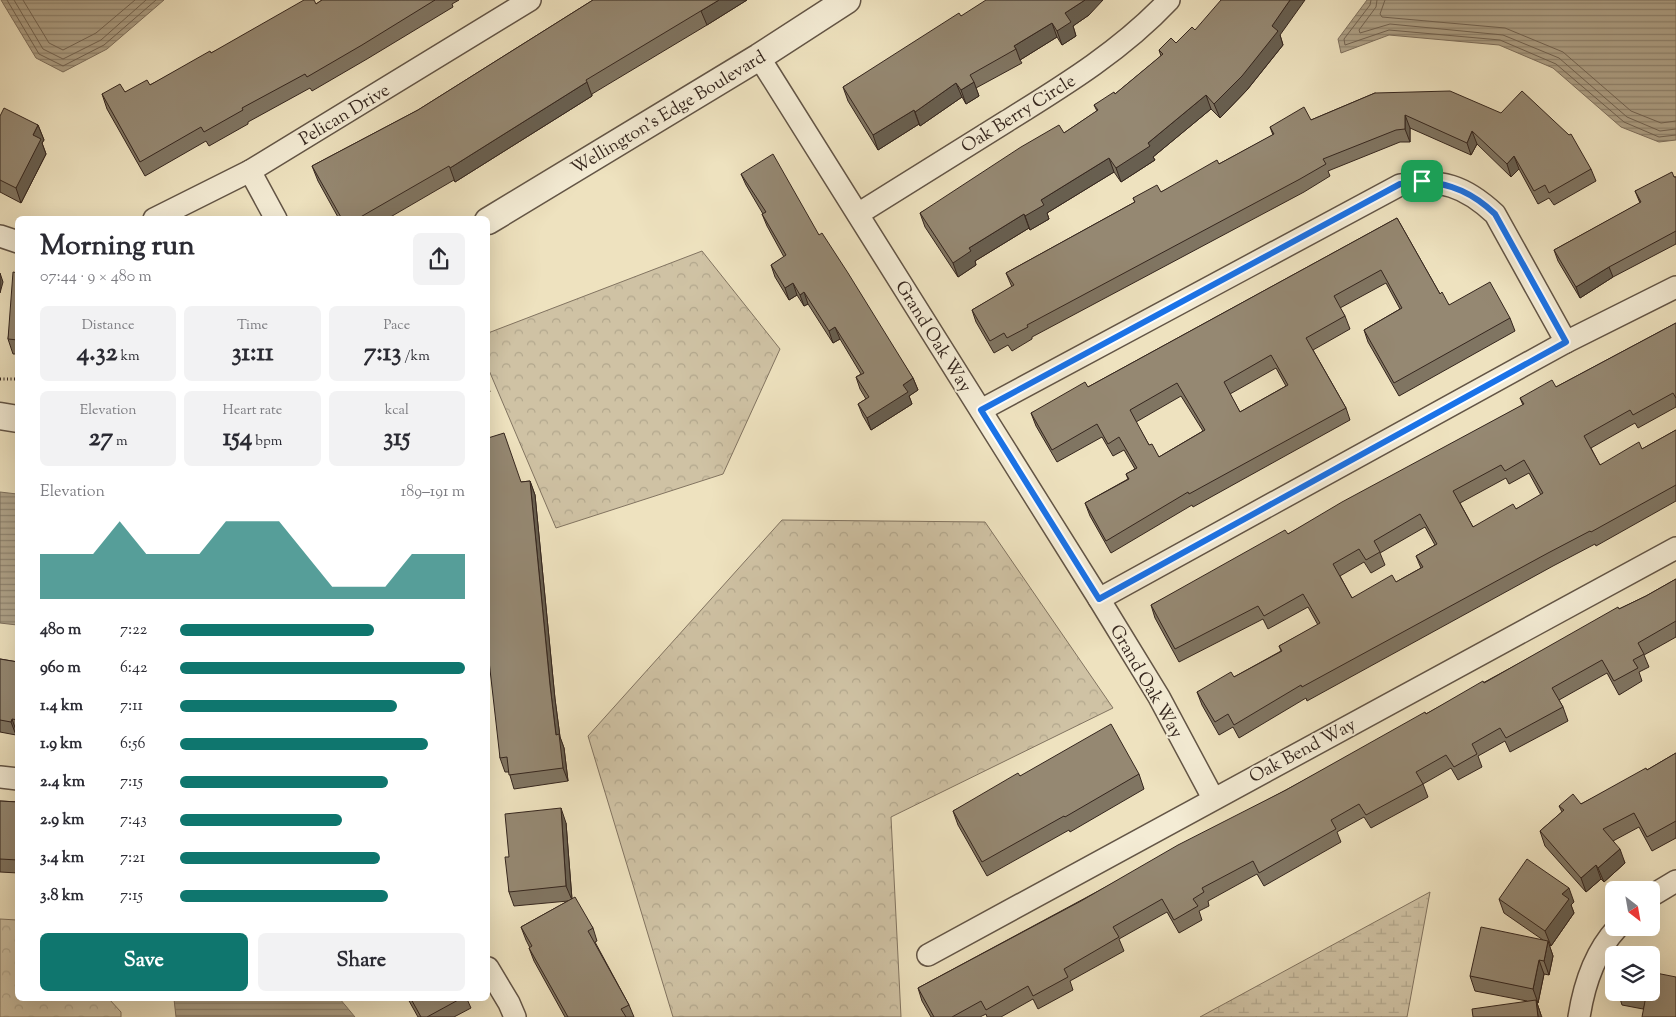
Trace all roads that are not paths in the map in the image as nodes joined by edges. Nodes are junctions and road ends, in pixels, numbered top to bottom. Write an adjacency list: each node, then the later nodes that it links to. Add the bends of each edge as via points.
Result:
1 (530, 0): 5 (street, Pelican Drive)
2 (848, 0): 4 (street, Wellington's Edge Boulevard)
3 (1169, 0): 6 (street, Oak Berry Circle, via 1112,53 1076,78)
4 (759, 57): 6 (street, Grand Oak Way); 9 (street, Wellington's Edge Boulevard)
5 (250, 171): 7 (street, Pelican Drive); 8 (street)
6 (858, 214): 14 (street, Grand Oak Way)
7 (160, 216)
8 (274, 216)
9 (490, 220)
10 (0, 236): 11 (street)
11 (15, 241)
12 (1676, 287): 13 (street)
13 (1566, 342): 14 (street, via 1495,214 1464,190 1444,183 1422,181 1400,184); 18 (street)
14 (981, 410): 18 (street, Grand Oak Way)
15 (0, 416): 16 (street)
16 (15, 418)
17 (1676, 548): 21 (street, Oak Bend Way)
18 (1099, 599): 21 (street, Grand Oak Way)
19 (0, 776): 20 (street)
20 (15, 778)
21 (1213, 798): 25 (street, Oak Bend Way)
22 (1676, 881): 23 (street)
23 (1660, 891)
24 (1611, 936): 28 (street, via 1597,956 1585,985)
25 (928, 955)
26 (490, 971): 27 (street)
27 (514, 1017)
28 (1579, 1017)

